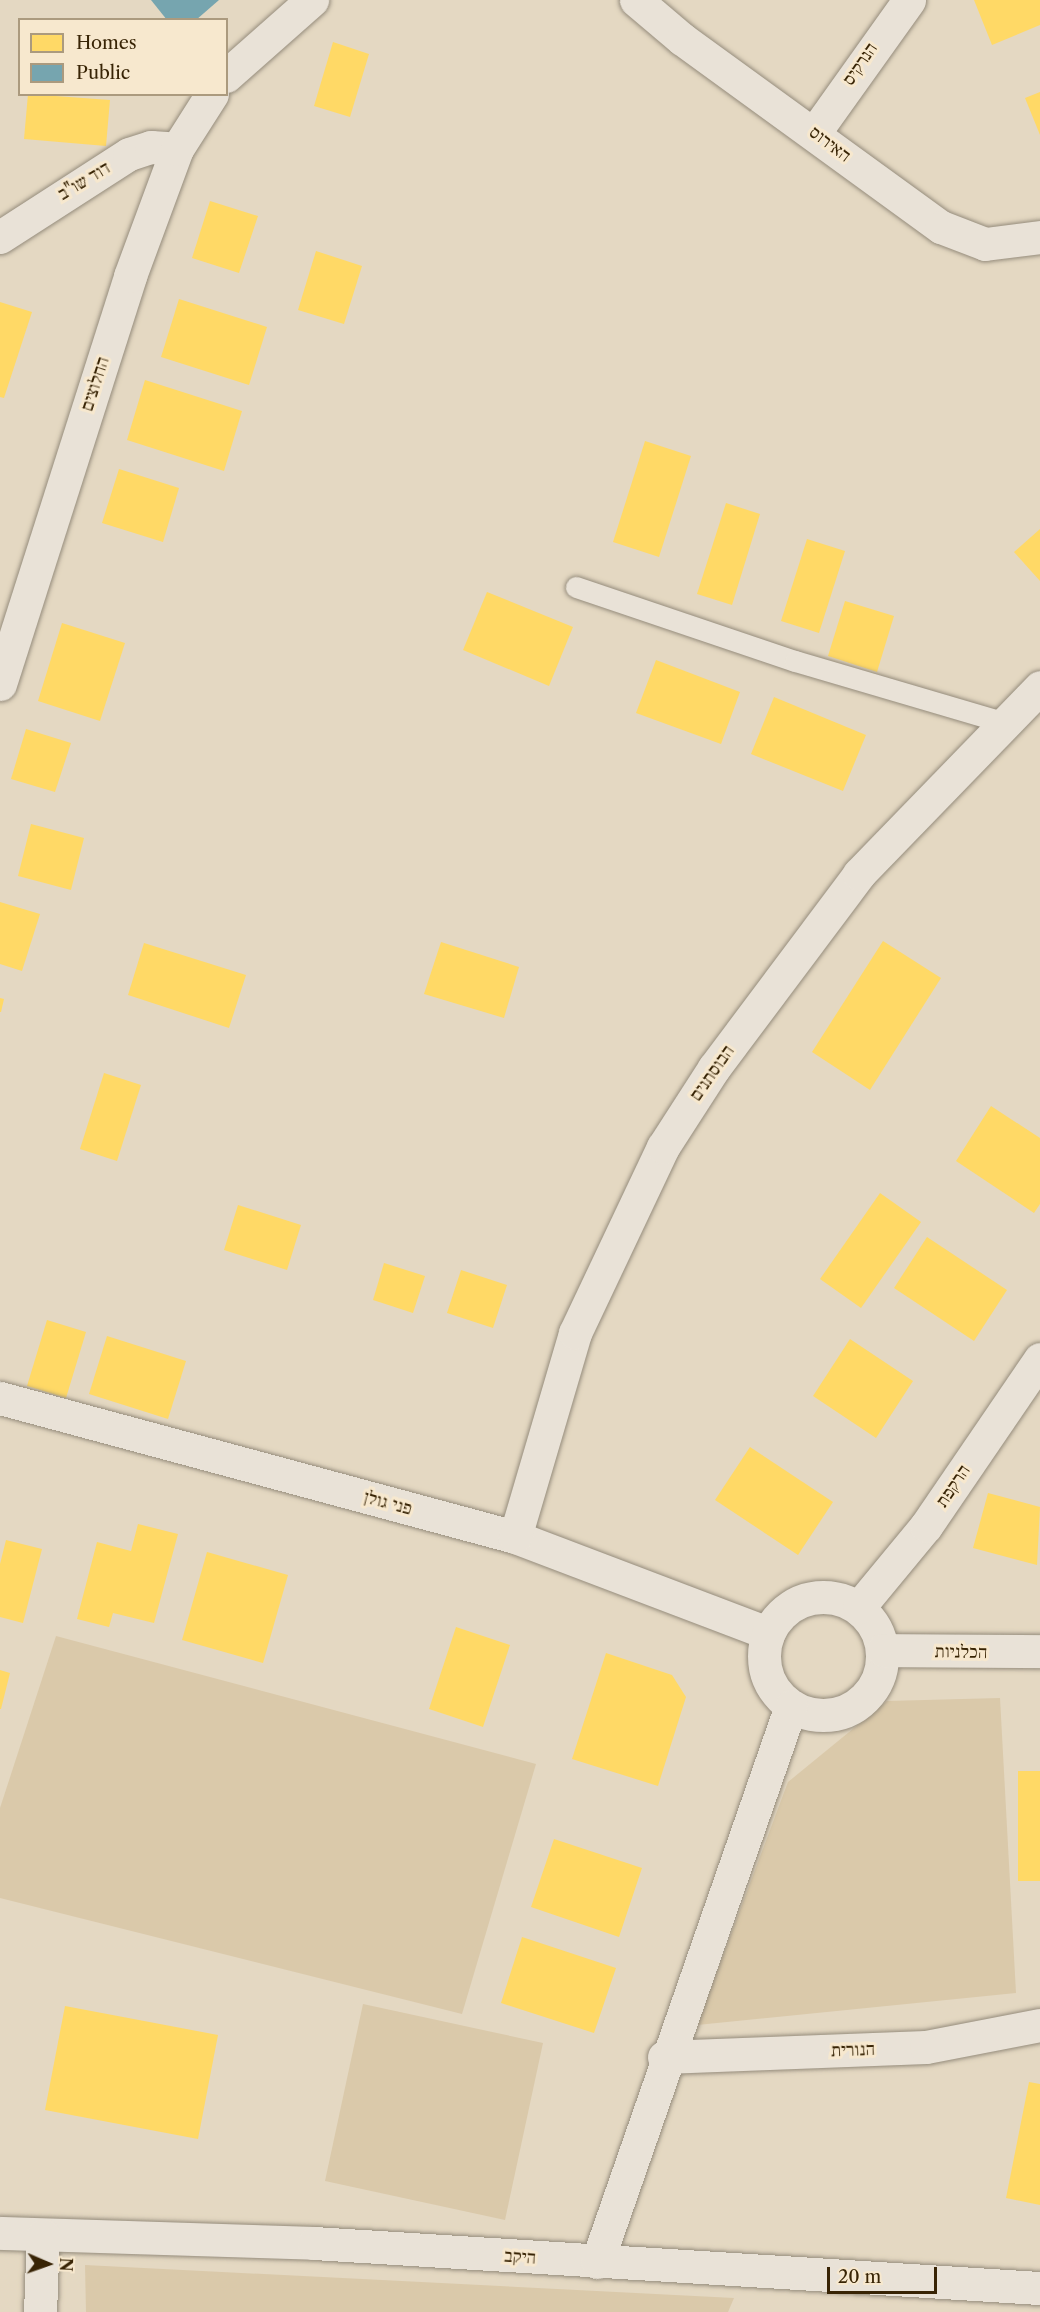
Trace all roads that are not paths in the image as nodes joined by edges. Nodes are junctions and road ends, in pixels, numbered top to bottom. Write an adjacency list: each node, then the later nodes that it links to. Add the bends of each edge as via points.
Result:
1 (312, 0): 4 (street)
2 (636, 0): 6 (street, האירוס, via 682,39)
3 (909, 0): 6 (street, הנרקיס)
4 (228, 74)
5 (212, 96): 7 (street, החלוצים)
6 (815, 132): 9 (street, האירוס, via 941,227 985,244)
7 (177, 149): 8 (street, דוד שו"ב, via 151,147 129,154); 11 (street, החלוצים, via 130,276)
8 (0, 237)
9 (1040, 237)
10 (576, 587): 13 (lane, via 795,661)
11 (0, 684)
12 (1040, 687): 13 (street, הבוסתנים)
13 (1005, 723): 16 (street, הבוסתנים, via 859,874 714,1068 663,1147 575,1333)
14 (1040, 1359): 17 (street, הרקפת, via 926,1526)
15 (0, 1398): 16 (street, פני גולן)
16 (515, 1537): 18 (street, פני גולן)
17 (859, 1608): 18 (street, via 843,1599 807,1598 790,1606); 19 (street, via 879,1634)
18 (768, 1634): 21 (street, via 766,1674)
19 (883, 1650): 20 (street, הכלניות); 21 (street, via 881,1669 861,1701 827,1715)
20 (1040, 1651)
21 (791, 1706): 23 (street)
22 (1040, 2025): 23 (street, הנורית, via 926,2047)
23 (664, 2057): 26 (street)
24 (0, 2233): 25 (street, היקב)
25 (43, 2235): 26 (street, היקב, via 314,2243); 28 (street)
26 (597, 2262): 27 (street, היקב)
27 (1040, 2288)
28 (40, 2312)

